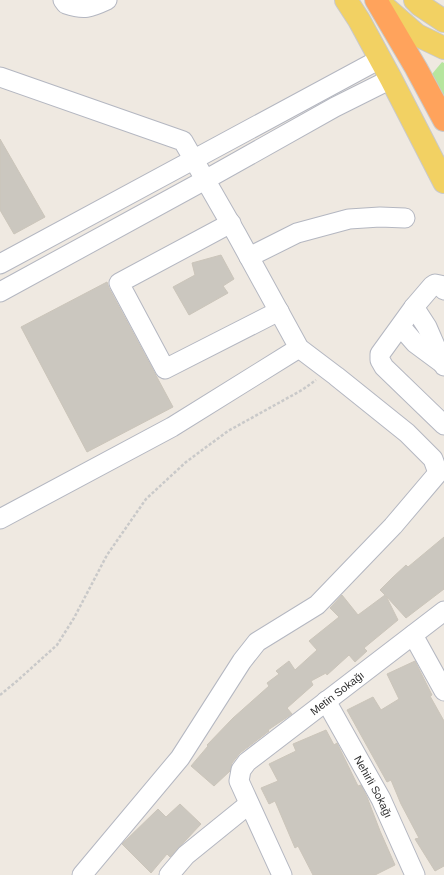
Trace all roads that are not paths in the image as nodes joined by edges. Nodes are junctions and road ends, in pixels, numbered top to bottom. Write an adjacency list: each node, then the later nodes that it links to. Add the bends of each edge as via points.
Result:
1 (63, 0): 5 (street, via 66,4 80,9)
2 (346, 0): 8 (main road)
3 (376, 0): 7 (main road, via 417,35); 11 (highway)
4 (415, 0): 6 (main road)
5 (104, 1)
6 (444, 21)
7 (444, 48)
8 (380, 59): 10 (main road); 12 (street)
9 (0, 77): 12 (street, via 183,141)
10 (391, 79): 13 (street, via 335,107); 14 (main road)
11 (444, 120)
12 (193, 159): 13 (street); 18 (street)
13 (205, 180): 16 (street); 20 (street)
14 (444, 182)
15 (405, 218): 17 (street, via 349,219 297,233)
16 (231, 224): 17 (street); 22 (street, via 119,283 165,370)
17 (250, 257): 22 (street)
18 (0, 264)
19 (444, 290): 21 (street, via 435,284)
20 (0, 292)
21 (414, 307): 23 (street); 25 (street, via 427,327)
22 (279, 311): 24 (street)
23 (401, 327): 25 (street, via 415,344); 26 (street, via 380,354 380,360 384,367)
24 (300, 348): 27 (street, via 172,427); 33 (street, via 407,433 433,459 438,473 393,526 317,605 257,642 180,758)
25 (443, 364)
26 (444, 425)
27 (0, 519)
28 (444, 611): 29 (street, Metin Sokağı)
29 (413, 635): 30 (street); 31 (street, Metin Sokağı)
30 (444, 691)
31 (326, 701): 32 (street, Metin Sokağı, via 246,762 239,781); 36 (street, Nehirli Sokağı, via 381,799)
32 (249, 804): 34 (street, via 186,855); 35 (street)
33 (82, 875)
34 (169, 875)
35 (282, 875)
36 (415, 875)

